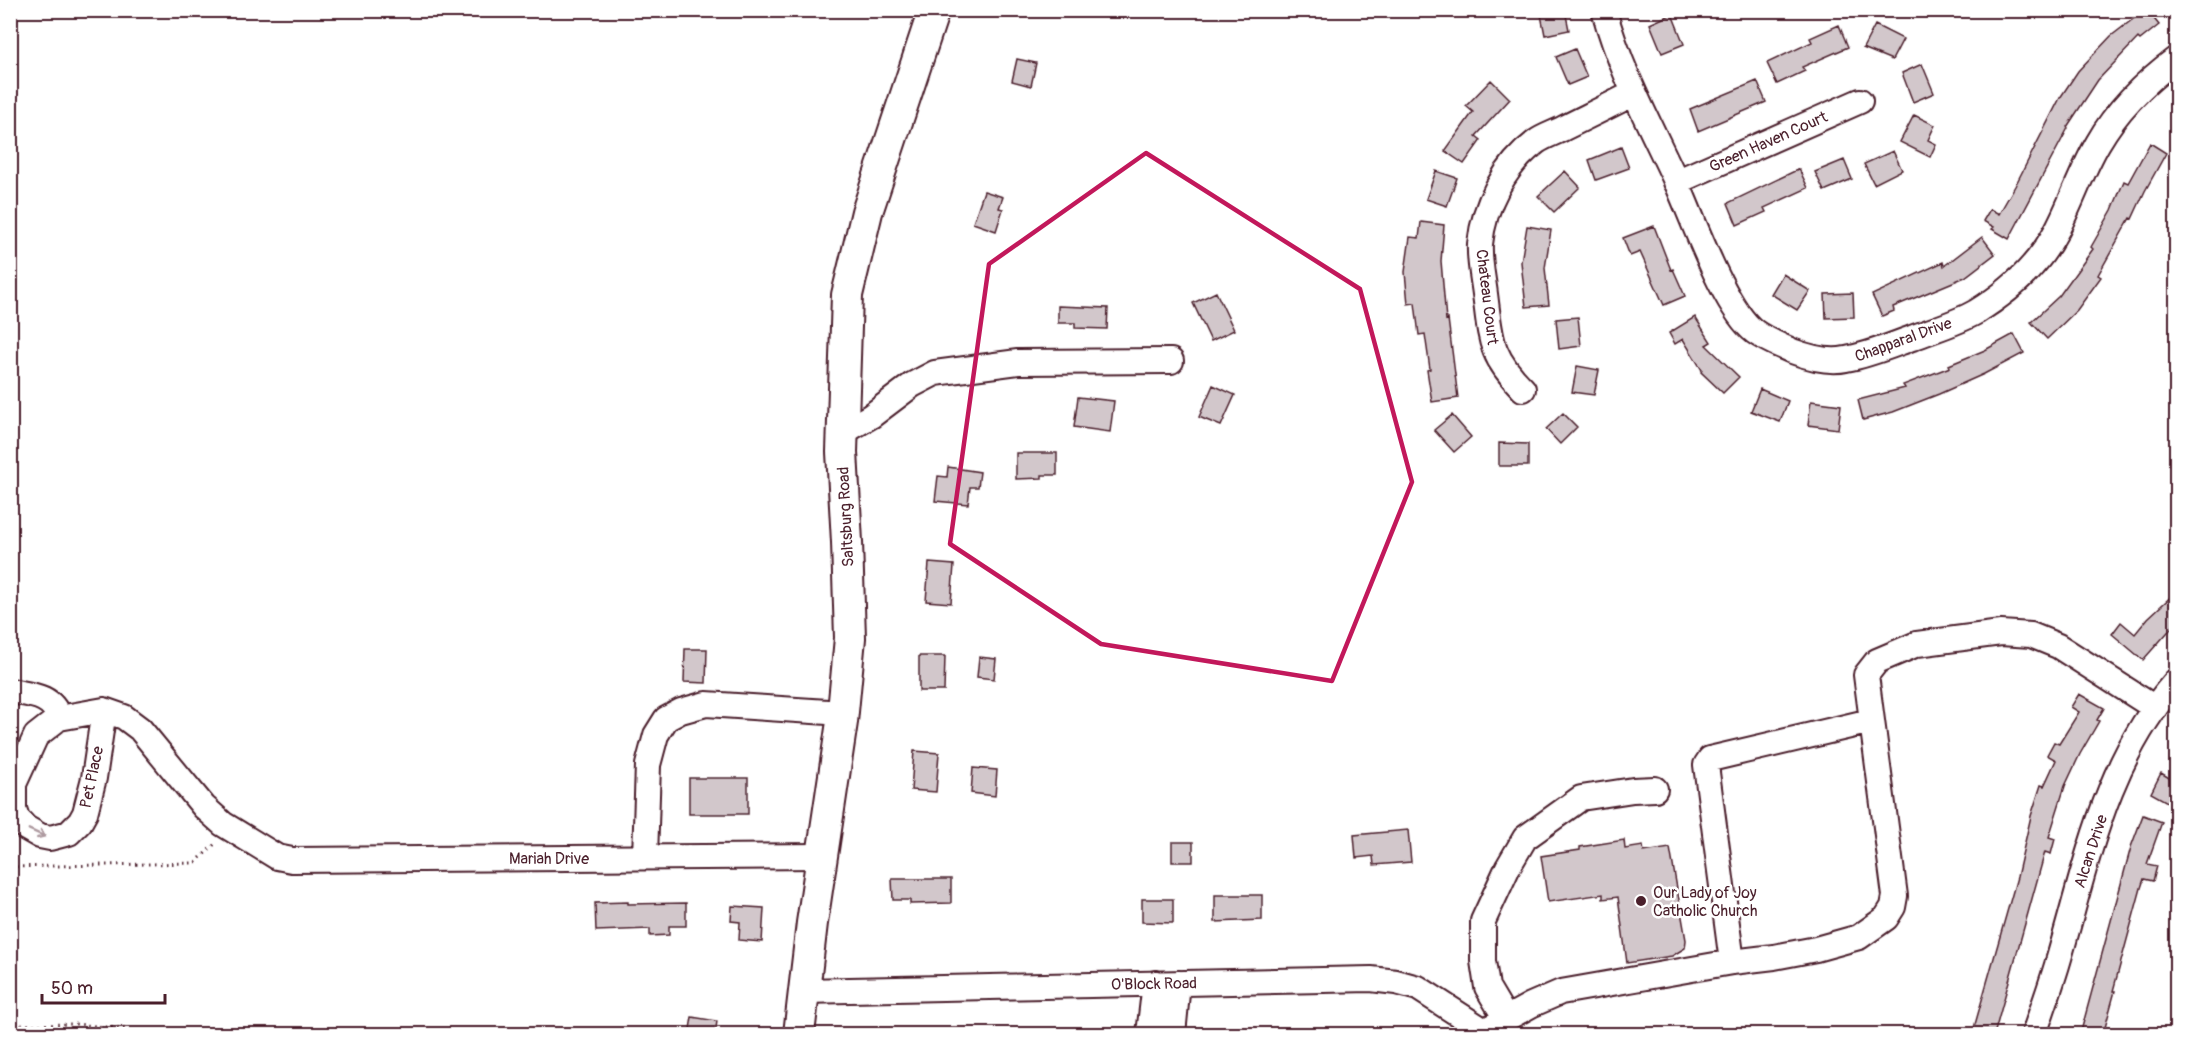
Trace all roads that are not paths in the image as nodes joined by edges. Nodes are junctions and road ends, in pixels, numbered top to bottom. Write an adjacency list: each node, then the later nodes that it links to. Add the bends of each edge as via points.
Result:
1 (934, 10): 9 (main road, Saltsburg Road, via 867,212 847,295)
2 (1604, 10): 4 (street, Chapparal Drive)
3 (2176, 59): 6 (street, Chapparal Drive, via 2139,89 2116,116 2098,143 2053,235 2018,283 1975,313 1854,358 1802,355 1753,331 1738,314 1714,269)
4 (1634, 93): 6 (street, Chapparal Drive); 8 (street, Chateau Court, via 1536,142 1498,186 1487,210 1480,244 1492,342 1497,359)
5 (1860, 100): 6 (street, Green Haven Court)
6 (1676, 182)
7 (1171, 361): 9 (street, via 1018,362 935,373)
8 (1523, 389)
9 (842, 433): 14 (main road, Saltsburg Road, via 850,638)
10 (2176, 681): 12 (street, Alcan Drive)
11 (10, 691): 15 (street, via 44,699 53,704)
12 (2154, 708): 16 (street, via 2058,646 2031,635 2001,633 1917,644 1877,661 1866,675); 27 (street, Alcan Drive, via 2126,755 2098,822)
13 (104, 710): 15 (street, Pet Place); 15 (street, Pet Place, one-way to 13, via 36,736 14,784 17,818 32,832 50,838 69,832 84,813 94,778); 19 (street, Mariah Drive, via 124,717 140,729 204,807 277,857)
14 (843, 713): 18 (main road, Saltsburg Road); 19 (street, via 706,704 666,719 656,735 648,765)
15 (59, 718)
16 (1871, 721): 20 (street, via 1896,896 1893,907 1886,918 1859,937 1816,949); 20 (street, via 1710,759 1706,765)
17 (1655, 789): 23 (street, via 1581,798 1525,838 1483,921 1483,961)
18 (822, 856): 19 (street, Mariah Drive); 22 (main road, Saltsburg Road)
19 (645, 858)
20 (1732, 962): 23 (street, via 1561,992)
21 (1167, 983): 22 (street, O'Block Road); 23 (street, O'Block Road, via 1371,979 1396,982 1418,988); 25 (street); 26 (street)
22 (803, 991): 24 (main road, Saltsburg Road)
23 (1493, 1028)
24 (799, 1035)
25 (1149, 1035)
26 (1173, 1035)
27 (2034, 1035)

